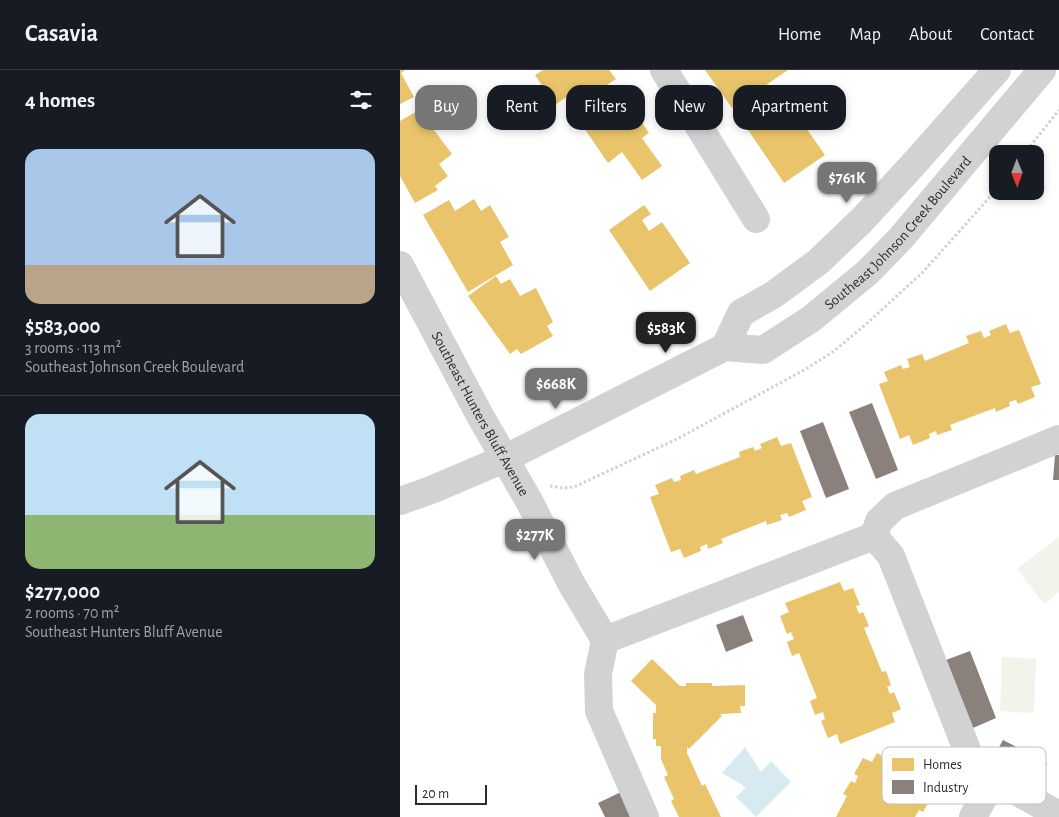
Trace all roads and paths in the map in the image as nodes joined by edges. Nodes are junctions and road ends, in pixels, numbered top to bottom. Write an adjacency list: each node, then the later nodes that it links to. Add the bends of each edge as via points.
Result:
1 (664, 70): 6 (street)
2 (997, 70): 8 (street, via 862,220 818,262 773,295 741,313)
3 (1042, 70): 8 (street, Southeast Johnson Creek Boulevard, via 901,238 853,285 811,320 763,350)
4 (1059, 110): 5 (path)
5 (1031, 145)
6 (756, 219)
7 (400, 265): 10 (street, Southeast Hunters Bluff Avenue)
8 (725, 347): 10 (street)
9 (1059, 439): 12 (street, via 895,506 879,521)
10 (504, 459): 11 (street); 13 (street, Southeast Hunters Bluff Avenue)
11 (400, 500)
12 (874, 536): 13 (street); 14 (street, via 891,556)
13 (605, 640): 18 (street, via 598,674 599,711)
14 (967, 747)
15 (980, 804): 19 (street)
16 (1039, 804): 17 (street)
17 (1059, 815)
18 (646, 817)
19 (973, 817)

